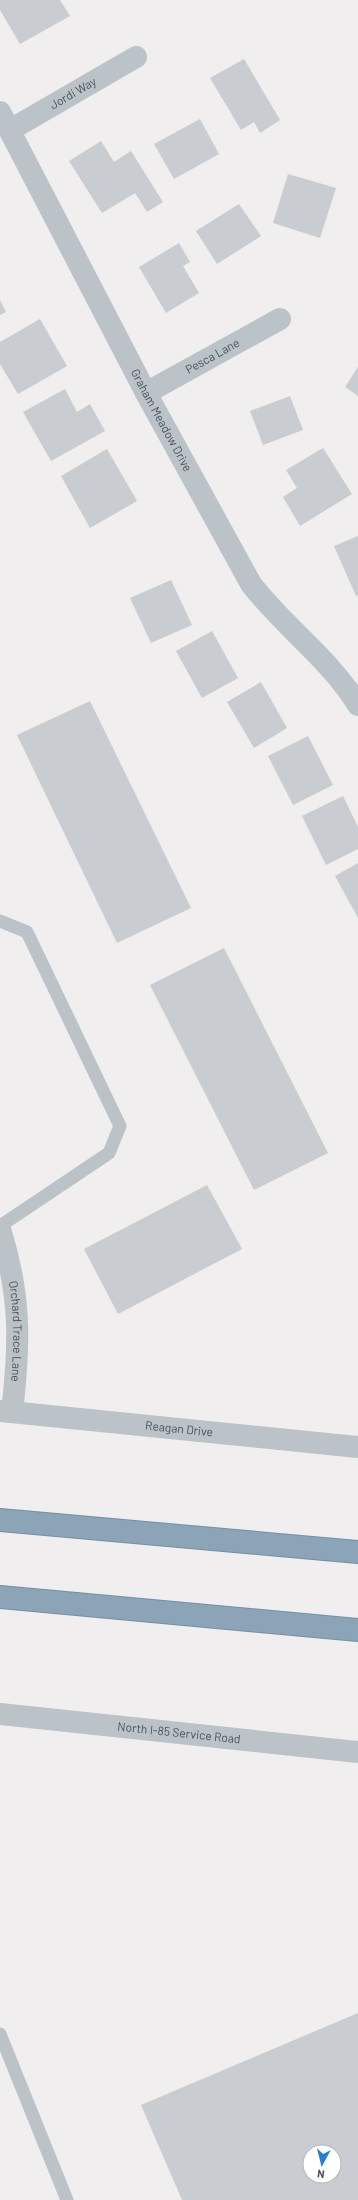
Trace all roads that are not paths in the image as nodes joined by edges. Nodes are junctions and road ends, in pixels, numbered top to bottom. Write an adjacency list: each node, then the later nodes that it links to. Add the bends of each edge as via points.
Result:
1 (136, 57): 2 (street, Jordi Way)
2 (5, 121): 4 (street, Graham Meadow Drive)
3 (280, 318): 4 (street, Pesca Lane)
4 (146, 393): 5 (street, Graham Meadow Drive, via 251,584 264,602 307,642 342,682)
5 (358, 705)
6 (0, 920): 7 (lane, via 27,932 120,1126 109,1153)
7 (0, 1227): 8 (street, Orchard Trace Lane, via 9,1257 18,1310 18,1359)
8 (6, 1412): 9 (street, Reagan Drive)
9 (358, 1447)
10 (0, 1520): 11 (highway)
11 (358, 1552)
12 (0, 1597): 13 (highway)
13 (358, 1630)
14 (0, 1714): 15 (street, North I-85 Service Road)
15 (358, 1752)
16 (0, 2034): 17 (lane)
17 (67, 2200)

